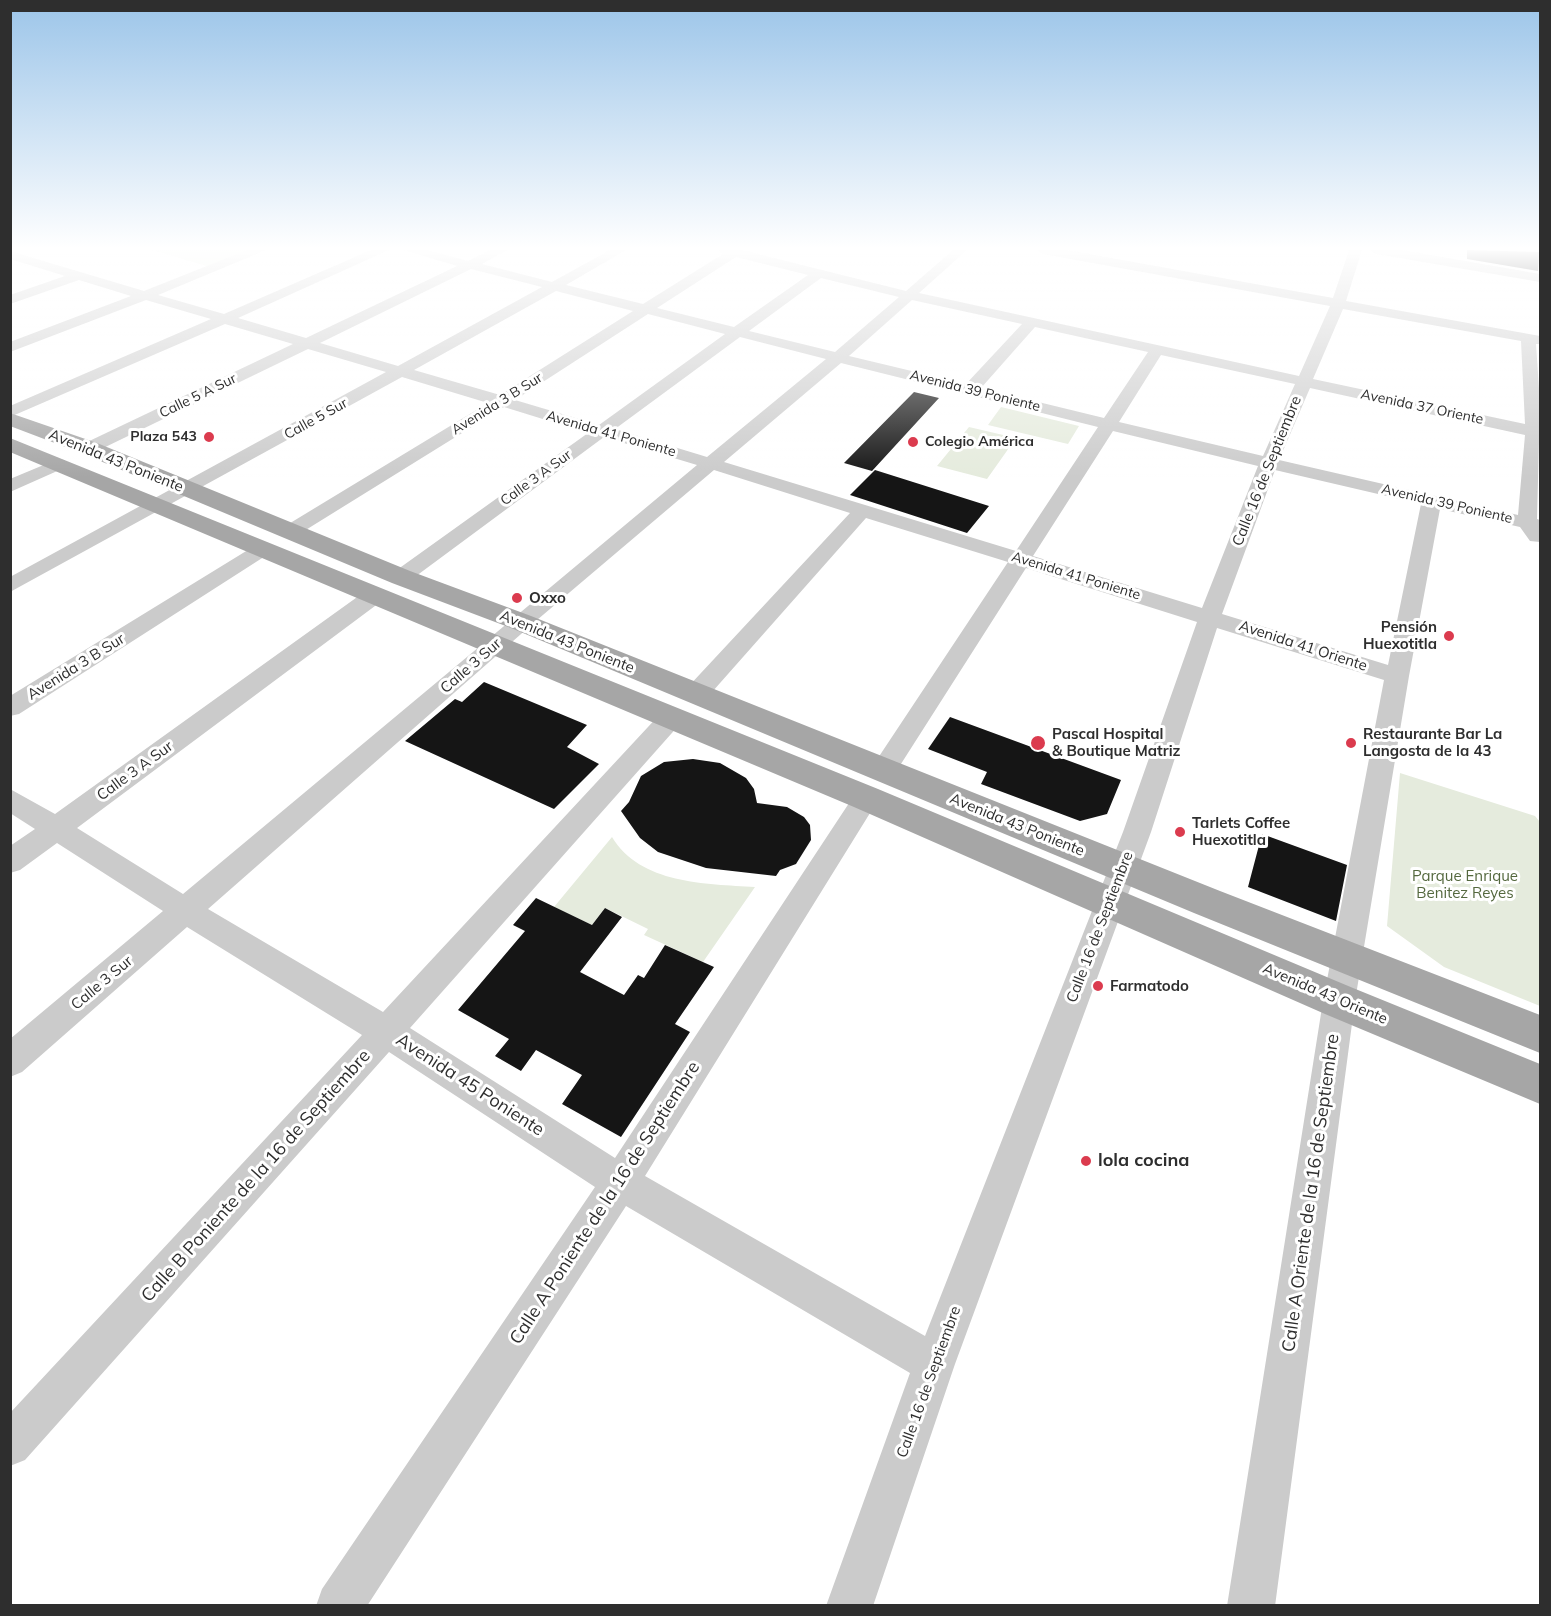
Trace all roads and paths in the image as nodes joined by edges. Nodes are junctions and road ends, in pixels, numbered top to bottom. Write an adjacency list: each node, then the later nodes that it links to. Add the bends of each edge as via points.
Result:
1 (67, 325): 17 (street)
2 (211, 325): 24 (street)
3 (248, 325): 16 (street, Avenida 41 Poniente)
4 (345, 325): 16 (street, Calle 5 A Sur)
5 (487, 325): 20 (street, Calle 5 Sur)
6 (621, 325): 23 (street, Avenida 3 B Sur)
7 (712, 325): 14 (street, Avenida 39 Poniente)
8 (745, 325): 14 (street, Calle 3 A Sur)
9 (874, 325): 19 (street, Calle 3 Sur)
10 (1029, 325): 22 (street)
11 (1042, 325): 18 (street, Avenida 37 Oriente)
12 (1328, 325): 21 (street, Calle 16 de Septiembre)
13 (1458, 325): 15 (street)
14 (736, 332): 19 (street, Avenida 39 Poniente); 27 (street, Calle 3 A Sur)
15 (1534, 339): 28 (street)
16 (308, 343): 20 (street, Avenida 41 Poniente); 30 (street, Calle 5 A Sur)
17 (10, 348)
18 (1157, 350): 21 (street, Avenida 37 Oriente); 26 (street, Calle A Poniente de la 16 de Septiembre)
19 (837, 358): 22 (street, Avenida 39 Poniente); 32 (street, Calle 3 Sur)
20 (402, 372): 23 (street, Avenida 41 Poniente); 35 (street, Calle 5 Sur)
21 (1303, 382): 28 (street, Avenida 37 Oriente); 31 (street, Calle 16 de Septiembre)
22 (970, 390): 26 (street, Avenida 39 Poniente)
23 (501, 402): 27 (street, Avenida 41 Poniente); 40 (street, Avenida 3 B Sur)
24 (10, 412)
25 (10, 419): 30 (main road, Avenida 43 Poniente)
26 (1109, 424): 31 (street, Avenida 39 Poniente); 43 (street, Calle A Poniente de la 16 de Septiembre)
27 (600, 431): 32 (street, Avenida 41 Poniente); 44 (street, Calle 3 A Sur)
28 (1537, 433): 39 (street)
29 (10, 444): 33 (main road, Avenida 43 Poniente)
30 (89, 448): 35 (main road, Avenida 43 Poniente)
31 (1269, 462): 36 (street, Avenida 39 Poniente); 47 (street, Calle 16 de Septiembre)
32 (709, 463): 38 (street, Avenida 41 Poniente); 48 (street, Calle 3 Sur)
33 (58, 464): 34 (street); 37 (main road, Avenida 43 Poniente)
34 (10, 486)
35 (187, 490): 37 (street, Calle 5 Sur); 40 (main road, Avenida 43 Poniente)
36 (1432, 500): 39 (street, Avenida 39 Poniente); 50 (street, Calle A Oriente de la 16 de Septiembre)
37 (158, 505): 42 (main road, Avenida 43 Poniente); 45 (street, Calle 5 Sur)
38 (862, 511): 43 (street, Avenida 41 Poniente); 51 (street)
39 (1534, 524): 41 (street)
40 (289, 532): 44 (main road, Avenida 43 Poniente)
41 (1540, 541)
42 (263, 549): 46 (main road, Avenida 43 Poniente); 52 (street, Avenida 3 B Sur)
43 (1021, 560): 47 (street, Avenida 41 Poniente); 54 (street, Calle A Poniente de la 16 de Septiembre)
44 (401, 577): 48 (main road, Avenida 43 Poniente)
45 (10, 586)
46 (375, 595): 49 (main road, Avenida 43 Poniente); 56 (street, Calle 3 A Sur)
47 (1210, 617): 50 (street, Avenida 41 Oriente); 58 (street, Calle 16 de Septiembre)
48 (521, 622): 49 (street, Calle 3 Sur); 51 (main road, Avenida 43 Poniente)
49 (494, 646): 53 (main road, Avenida 43 Poniente); 59 (street, Calle 3 Sur)
50 (1397, 676): 60 (street, Calle A Oriente de la 16 de Septiembre)
51 (696, 694): 54 (main road, Avenida 43 Poniente)
52 (10, 708)
53 (670, 719): 54 (main road, Avenida 43 Poniente); 62 (street, Calle B Poniente de la 16 de Septiembre)
54 (875, 784): 58 (main road, Avenida 43 Poniente); 66 (street, Calle A Poniente de la 16 de Septiembre)
55 (10, 799): 56 (street, Avenida 45 Poniente)
56 (56, 829): 57 (street, Calle 3 A Sur); 59 (street, Avenida 45 Poniente)
57 (10, 862)
58 (1116, 885): 60 (main road); 61 (main road, Avenida 43 Oriente); 67 (street, Calle 16 de Septiembre)
59 (186, 911): 62 (street, Avenida 45 Poniente); 64 (street, Calle 3 Sur)
60 (1346, 957): 61 (street, Calle A Oriente de la 16 de Septiembre); 63 (main road)
61 (1339, 1001): 65 (main road, Avenida 43 Oriente); 71 (street, Calle A Oriente de la 16 de Septiembre)
62 (387, 1032): 66 (street, Avenida 45 Poniente); 68 (street, Calle B Poniente de la 16 de Septiembre)
63 (1540, 1034)
64 (10, 1061)
65 (1540, 1084)
66 (620, 1182): 67 (street, Avenida 45 Poniente); 69 (street, Calle A Poniente de la 16 de Septiembre)
67 (934, 1364): 70 (street, Calle 16 de Septiembre)
68 (10, 1445)
69 (339, 1605)
70 (849, 1605)
71 (1251, 1605)

